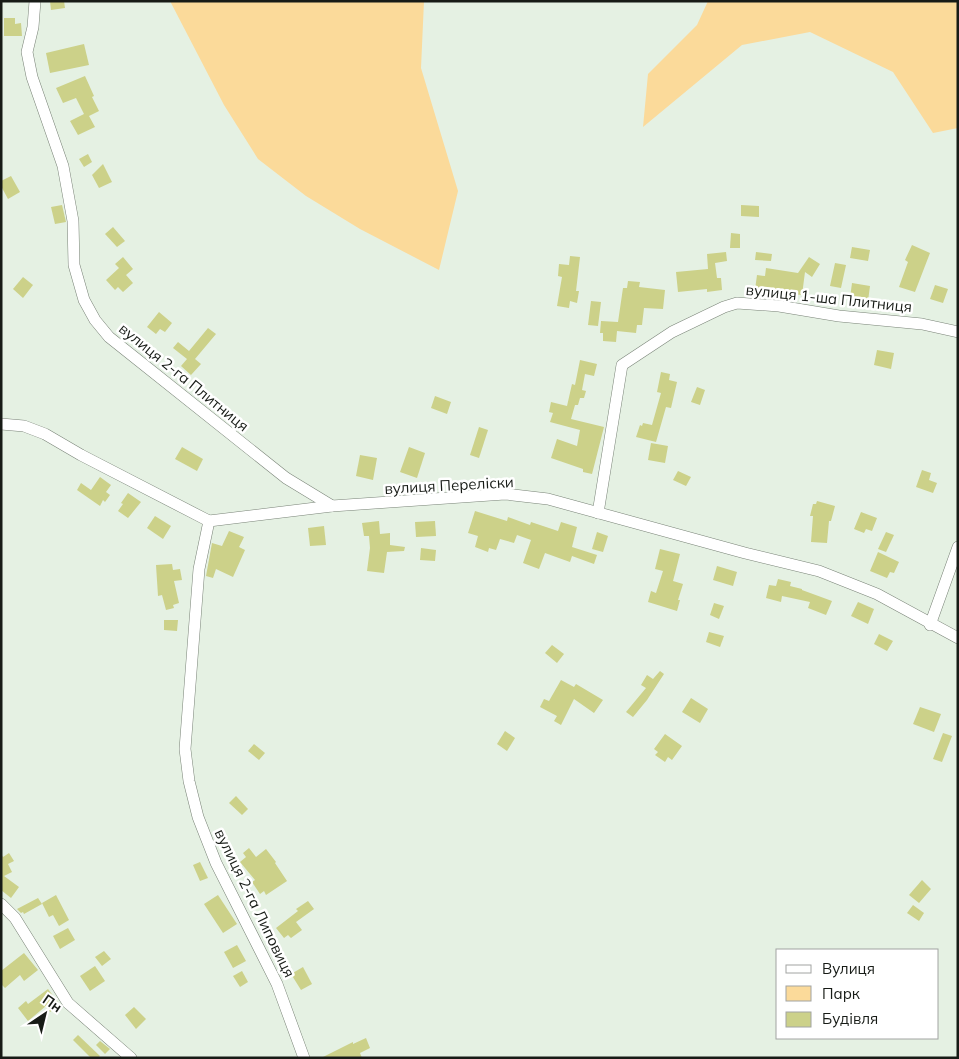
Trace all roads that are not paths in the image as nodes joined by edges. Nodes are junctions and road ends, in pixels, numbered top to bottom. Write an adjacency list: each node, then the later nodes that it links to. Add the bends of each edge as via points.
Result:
1 (35, 1): 4 (street, вулиця 2-га Плитниця, via 27,52 30,68 63,166 73,221 74,265 84,300 95,320 109,337 232,436 293,483)
2 (958, 332): 5 (street, вулиця 1-ша Плитниця, via 922,324 736,303 672,332 622,365)
3 (1, 424): 6 (street, via 24,426 45,434)
4 (332, 506): 5 (street, вулиця Переліски, via 504,494 548,499); 6 (street, вулиця Переліски)
5 (598, 513): 8 (street, вулиця Переліски, via 819,571 877,594)
6 (208, 521): 12 (street, вулиця 2-га Липовиця, via 199,569 185,741 189,782 198,817 216,863 278,984)
7 (958, 548): 8 (street)
8 (930, 625): 9 (street, вулиця Переліски)
9 (958, 638)
10 (1, 904): 11 (street, via 15,918 68,1003)
11 (131, 1058)
12 (304, 1058)

